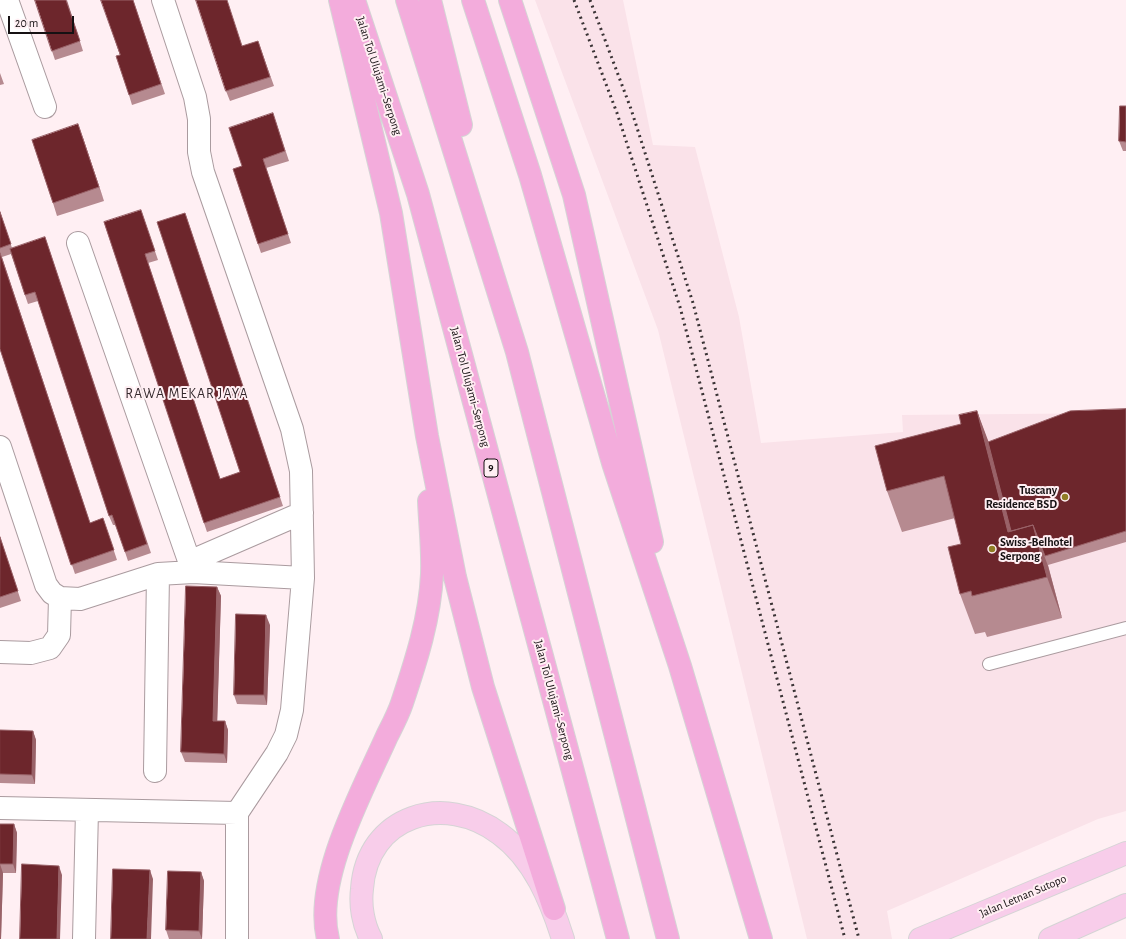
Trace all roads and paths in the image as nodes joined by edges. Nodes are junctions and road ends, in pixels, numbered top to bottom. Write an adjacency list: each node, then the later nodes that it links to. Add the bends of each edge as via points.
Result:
1 (7, 0): 9 (street)
2 (163, 0): 14 (street, via 195,97 203,172 292,429 301,471)
3 (340, 0): 12 (highway, via 391,213)
4 (354, 0): 35 (highway, Jalan Tol Ulujami–Serpong / 9, via 418,194)
5 (407, 0): 11 (highway)
6 (430, 0): 11 (highway)
7 (473, 0): 22 (highway, via 530,175 613,463)
8 (510, 0): 22 (highway, via 574,195)
9 (45, 107)
10 (78, 243): 15 (street)
11 (517, 352): 36 (highway)
12 (427, 436): 29 (highway, via 455,577 483,687); 32 (highway, via 432,574 424,632 402,705 349,821 332,868 326,902)
13 (0, 447): 18 (street, via 46,585)
14 (302, 514): 15 (street); 17 (street)
15 (191, 567): 16 (street); 17 (street)
16 (158, 574): 18 (street, via 80,599); 23 (street)
17 (303, 578): 26 (street, via 292,710 286,735)
18 (60, 598): 20 (street, via 58,635 50,648 31,652)
19 (1126, 628): 21 (lane)
20 (0, 652)
21 (990, 664)
22 (680, 666): 37 (highway)
23 (155, 771)
24 (0, 808): 25 (street)
25 (87, 810): 26 (street); 30 (street)
26 (237, 813): 31 (street)
27 (1126, 853): 38 (main road, Jalan Letnan Sutopo)
28 (1126, 905): 39 (main road)
29 (554, 909): 33 (main road, via 534,872 500,834 482,823 462,816 421,814 403,821 389,831 366,863 361,898 363,915); 34 (main road)
30 (84, 939)
31 (237, 939)
32 (328, 939)
33 (371, 939)
34 (563, 939)
35 (618, 939)
36 (668, 939)
37 (761, 939)
38 (920, 939)
39 (1050, 939)

